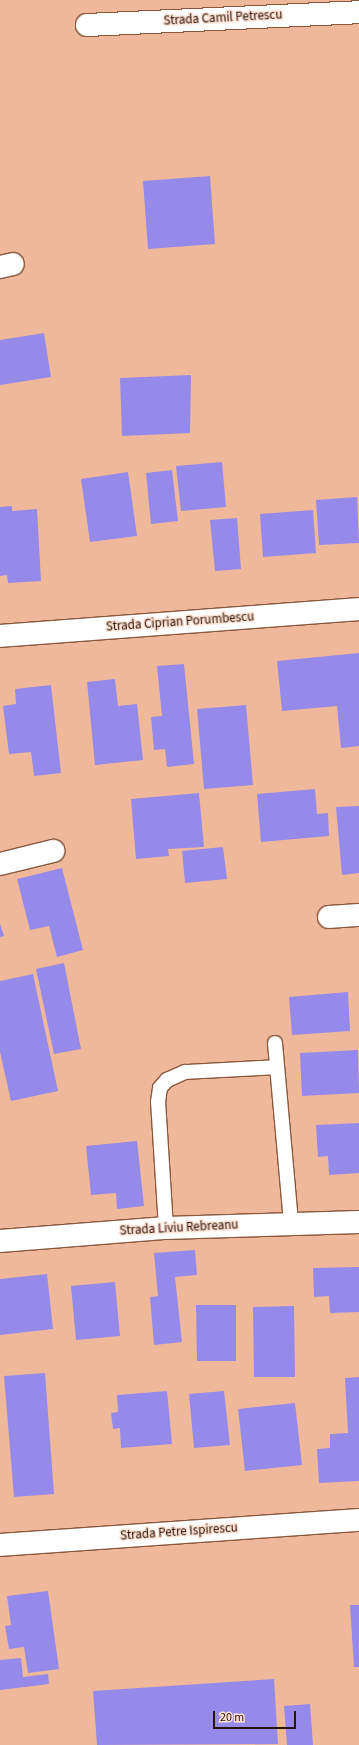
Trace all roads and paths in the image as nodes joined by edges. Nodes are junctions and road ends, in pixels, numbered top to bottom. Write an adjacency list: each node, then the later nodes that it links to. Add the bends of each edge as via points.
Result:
1 (359, 12): 2 (street, Strada Camil Petrescu)
2 (87, 25)
3 (359, 609): 4 (street, Strada Ciprian Porumbescu)
4 (0, 636)
5 (53, 851): 6 (street)
6 (0, 864)
7 (359, 915): 8 (street)
8 (329, 917)
9 (275, 1043): 10 (lane)
10 (277, 1068): 12 (lane); 13 (lane, via 185,1072 167,1080 160,1088 158,1102)
11 (359, 1222): 12 (street, Strada Liviu Rebreanu)
12 (291, 1223): 13 (street, Strada Liviu Rebreanu)
13 (166, 1228): 14 (street, Strada Liviu Rebreanu)
14 (0, 1241)
15 (359, 1520): 16 (street, Strada Petre Ispirescu)
16 (0, 1545)

